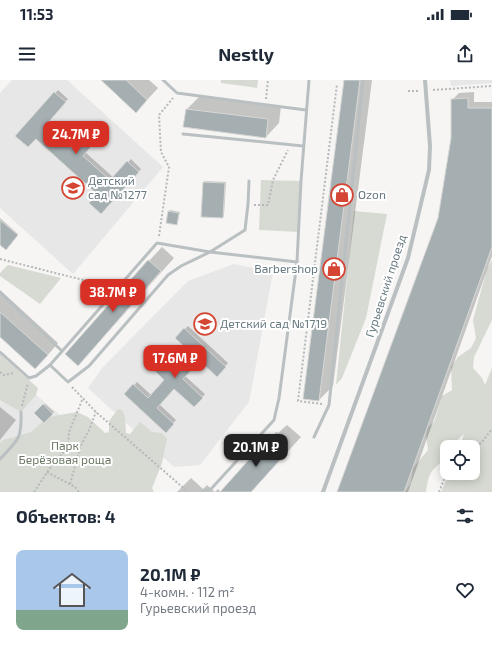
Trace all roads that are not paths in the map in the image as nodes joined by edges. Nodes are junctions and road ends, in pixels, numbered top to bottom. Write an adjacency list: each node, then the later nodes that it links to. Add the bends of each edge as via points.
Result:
1 (163, 80): 5 (lane, via 177,93)
2 (309, 80): 5 (lane)
3 (363, 80): 16 (lane, via 329,405)
4 (425, 80): 19 (street, Гурьевский проезд, via 430,146 429,170 410,250)
5 (306, 110): 7 (lane)
6 (183, 134): 7 (lane)
7 (304, 146): 10 (lane)
8 (248, 181): 9 (lane, via 244,230)
9 (210, 252): 10 (lane); 12 (lane, via 158,243); 14 (lane, via 168,275 89,366 68,382)
10 (296, 262): 18 (lane, via 274,420 211,489)
11 (0, 292): 12 (lane)
12 (62, 351): 14 (lane)
13 (0, 352): 14 (lane, via 29,378)
14 (50, 365)
15 (20, 412): 17 (lane, via 22,428 18,441)
16 (314, 437)
17 (0, 459)
18 (202, 492)
19 (324, 492)

